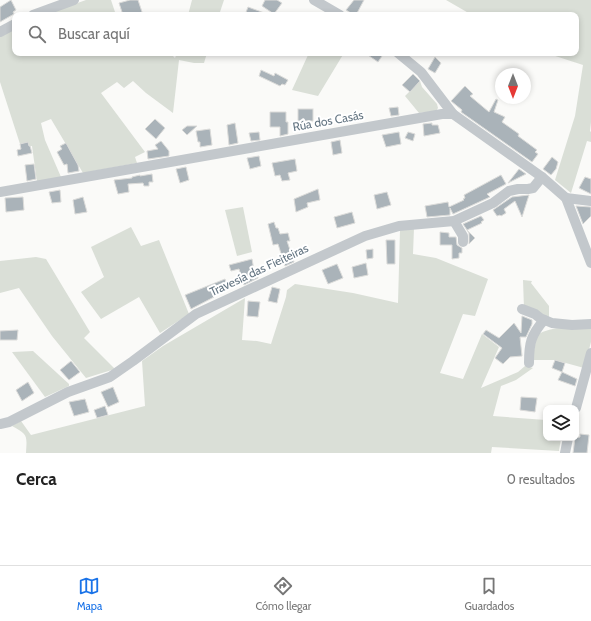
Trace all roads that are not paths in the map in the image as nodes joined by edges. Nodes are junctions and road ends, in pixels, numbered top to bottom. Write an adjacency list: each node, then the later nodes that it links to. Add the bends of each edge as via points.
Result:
1 (74, 0): 3 (street)
2 (314, 0): 4 (street)
3 (41, 12)
4 (335, 12)
5 (12, 26): 6 (street)
6 (0, 32)
7 (402, 56): 8 (street, via 421,72)
8 (453, 114): 9 (street); 10 (street, Rúa dos Casás)
9 (542, 177): 11 (street); 13 (street, Travesía das Fieiteiras, via 533,188 510,191 493,203)
10 (1, 193)
11 (566, 198): 12 (street); 15 (street)
12 (591, 201)
13 (454, 221): 14 (street, via 463,236); 22 (street, Travesía das Fieiteiras, via 399,226 365,236 196,314 110,377 68,392 9,422)
14 (463, 242)
15 (591, 263)
16 (522, 310): 17 (street)
17 (544, 320): 18 (street, via 572,325); 20 (street, via 529,345)
18 (591, 324)
19 (591, 353): 21 (street)
20 (529, 363)
21 (577, 405)
22 (0, 424)
23 (567, 441): 24 (street)
24 (565, 453)

